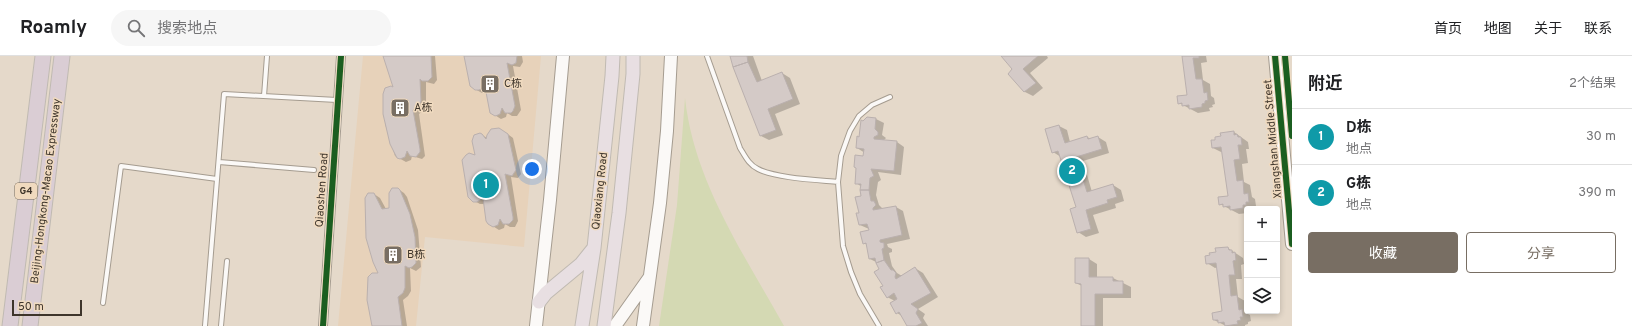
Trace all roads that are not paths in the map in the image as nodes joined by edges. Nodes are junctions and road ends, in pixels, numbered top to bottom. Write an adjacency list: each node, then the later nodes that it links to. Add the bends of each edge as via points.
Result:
1 (42, 56): 24 (highway, Beijing-Hongkong-Macao Expressway / G4)
2 (62, 56): 25 (highway, Beijing-Hongkong-Macao Expressway / G4)
3 (267, 56): 11 (lane)
4 (341, 56): 13 (street, Qiaoshen Road)
5 (563, 56): 22 (main road)
6 (613, 56): 19 (main road, Qiaoxiang Road)
7 (633, 56): 31 (main road, Qiaoxiang Road, via 619,213)
8 (671, 56): 21 (main road, via 667,132)
9 (707, 56): 17 (lane, via 740,148 748,162 757,169 771,173)
10 (1275, 56): 18 (main road, Xiangshan Middle Street)
11 (264, 96): 13 (lane); 14 (lane, via 224,94)
12 (890, 97): 17 (lane, via 859,116 850,131 841,156)
13 (337, 100): 28 (street, Qiaoshen Road)
14 (219, 162): 15 (lane); 16 (lane)
15 (314, 170)
16 (217, 179): 23 (lane, via 121,166); 26 (lane)
17 (838, 182): 34 (lane, via 843,246 860,294)
18 (1292, 244)
19 (594, 248): 22 (main road, via 581,264); 30 (main road, Qiaoxiang Road)
20 (228, 261): 27 (lane)
21 (650, 276): 32 (main road); 33 (main road)
22 (539, 302): 29 (main road)
23 (103, 303)
24 (10, 326)
25 (30, 326)
26 (205, 326)
27 (221, 326)
28 (323, 326)
29 (536, 326)
30 (582, 326)
31 (604, 326)
32 (615, 326)
33 (642, 326)
34 (879, 326)

